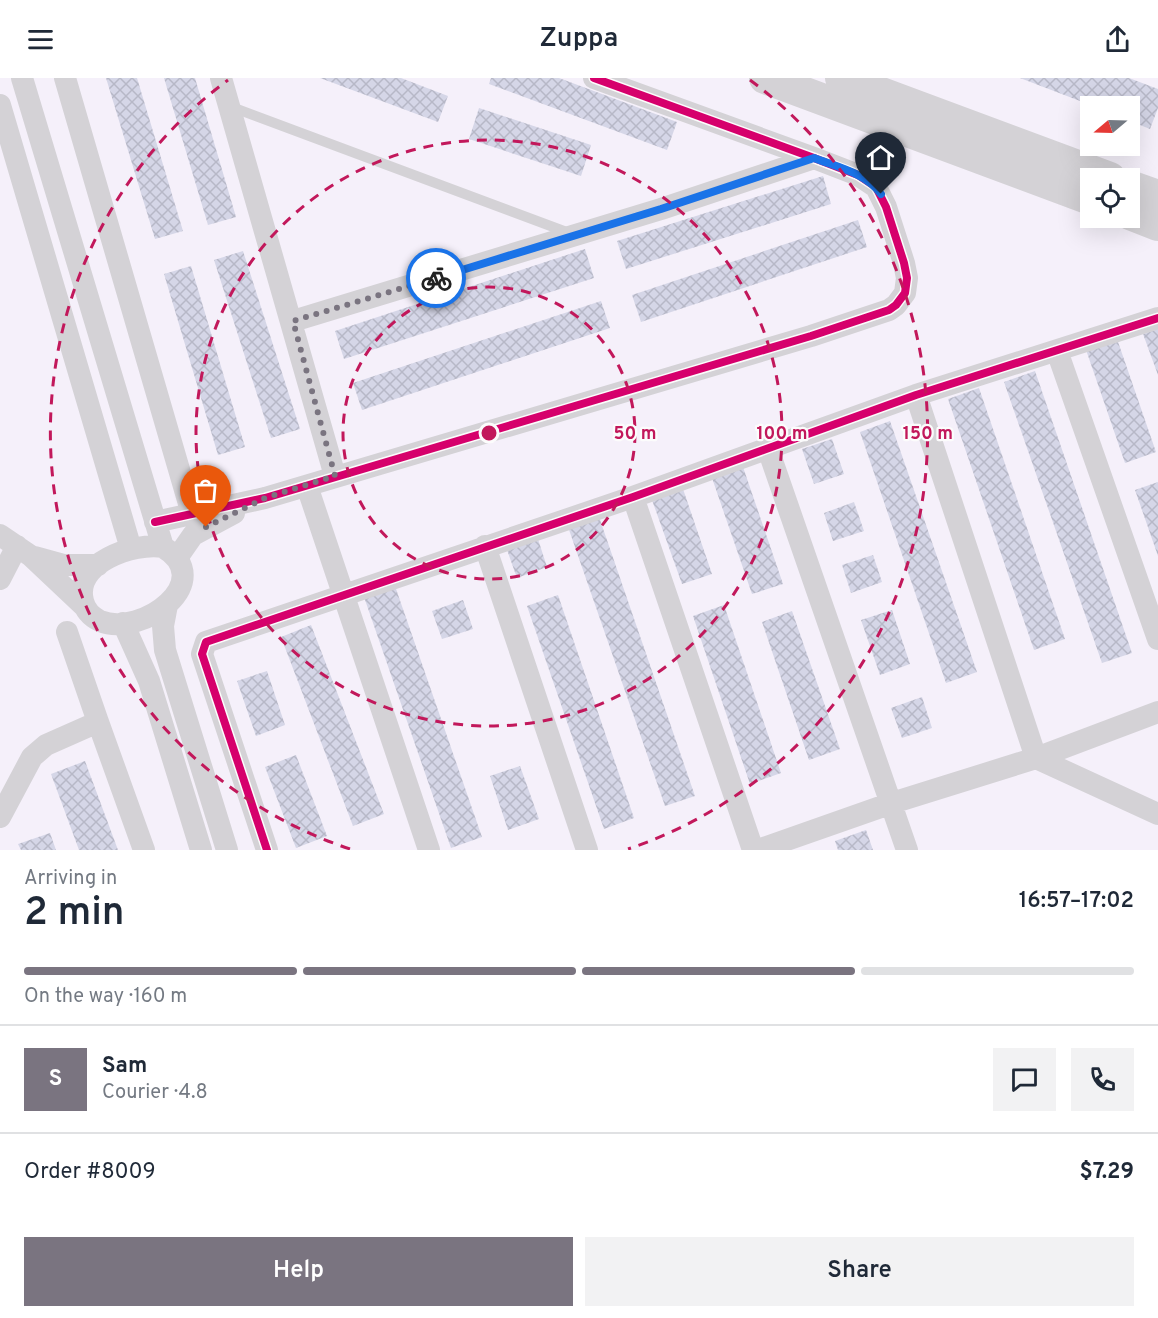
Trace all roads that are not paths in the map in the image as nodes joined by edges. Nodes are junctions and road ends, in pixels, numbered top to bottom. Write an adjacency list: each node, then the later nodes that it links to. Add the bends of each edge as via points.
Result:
1 (22, 78): 28 (street)
2 (65, 78): 27 (street)
3 (221, 78): 9 (street)
4 (594, 78): 10 (street)
5 (765, 78): 7 (main road)
6 (842, 78): 7 (main road)
7 (881, 97): 11 (main road); 13 (main road)
8 (0, 105): 31 (street)
9 (229, 105): 17 (lane); 19 (street)
10 (814, 158): 17 (street); 23 (street, via 858,175 881,194 907,278 905,293 896,305 811,336)
11 (1082, 168)
12 (1140, 190): 14 (main road)
13 (1080, 195)
14 (1158, 196)
15 (1140, 218): 16 (main road)
16 (1158, 225)
17 (575, 235): 19 (street)
18 (1158, 318): 20 (street)
19 (293, 321): 23 (street)
20 (1057, 351): 21 (street); 40 (street)
21 (916, 395): 22 (street); 43 (street)
22 (768, 449): 25 (street); 44 (street)
23 (335, 476): 24 (street)
24 (307, 486): 26 (street); 35 (street)
25 (633, 497): 30 (street); 53 (street)
26 (265, 498): 27 (street); 32 (street, via 200,531)
27 (192, 514): 28 (street)
28 (155, 522): 32 (street)
29 (16, 546): 33 (street, via 64,565); 34 (street); 37 (street)
30 (485, 546): 35 (street); 52 (street)
31 (131, 549): 32 (street); 33 (street)
32 (170, 552): 36 (street, via 183,573 180,589)
33 (98, 565): 37 (street, via 84,581)
34 (0, 579)
35 (343, 596): 50 (street, via 212,638 203,648); 51 (street)
36 (167, 605): 38 (street, via 146,618); 49 (street, via 165,650)
37 (84, 606): 38 (street, via 103,622)
38 (123, 623): 48 (street, via 149,681)
39 (67, 632): 42 (street)
40 (1158, 639)
41 (1158, 712): 43 (street)
42 (98, 722): 46 (street, via 46,745 32,757); 47 (street)
43 (1036, 758): 44 (street); 45 (street)
44 (892, 803): 54 (street); 55 (street)
45 (1158, 814)
46 (0, 817)
47 (144, 850)
48 (201, 850)
49 (227, 850)
50 (267, 850)
51 (429, 850)
52 (587, 850)
53 (753, 850)
54 (758, 850)
55 (907, 850)

